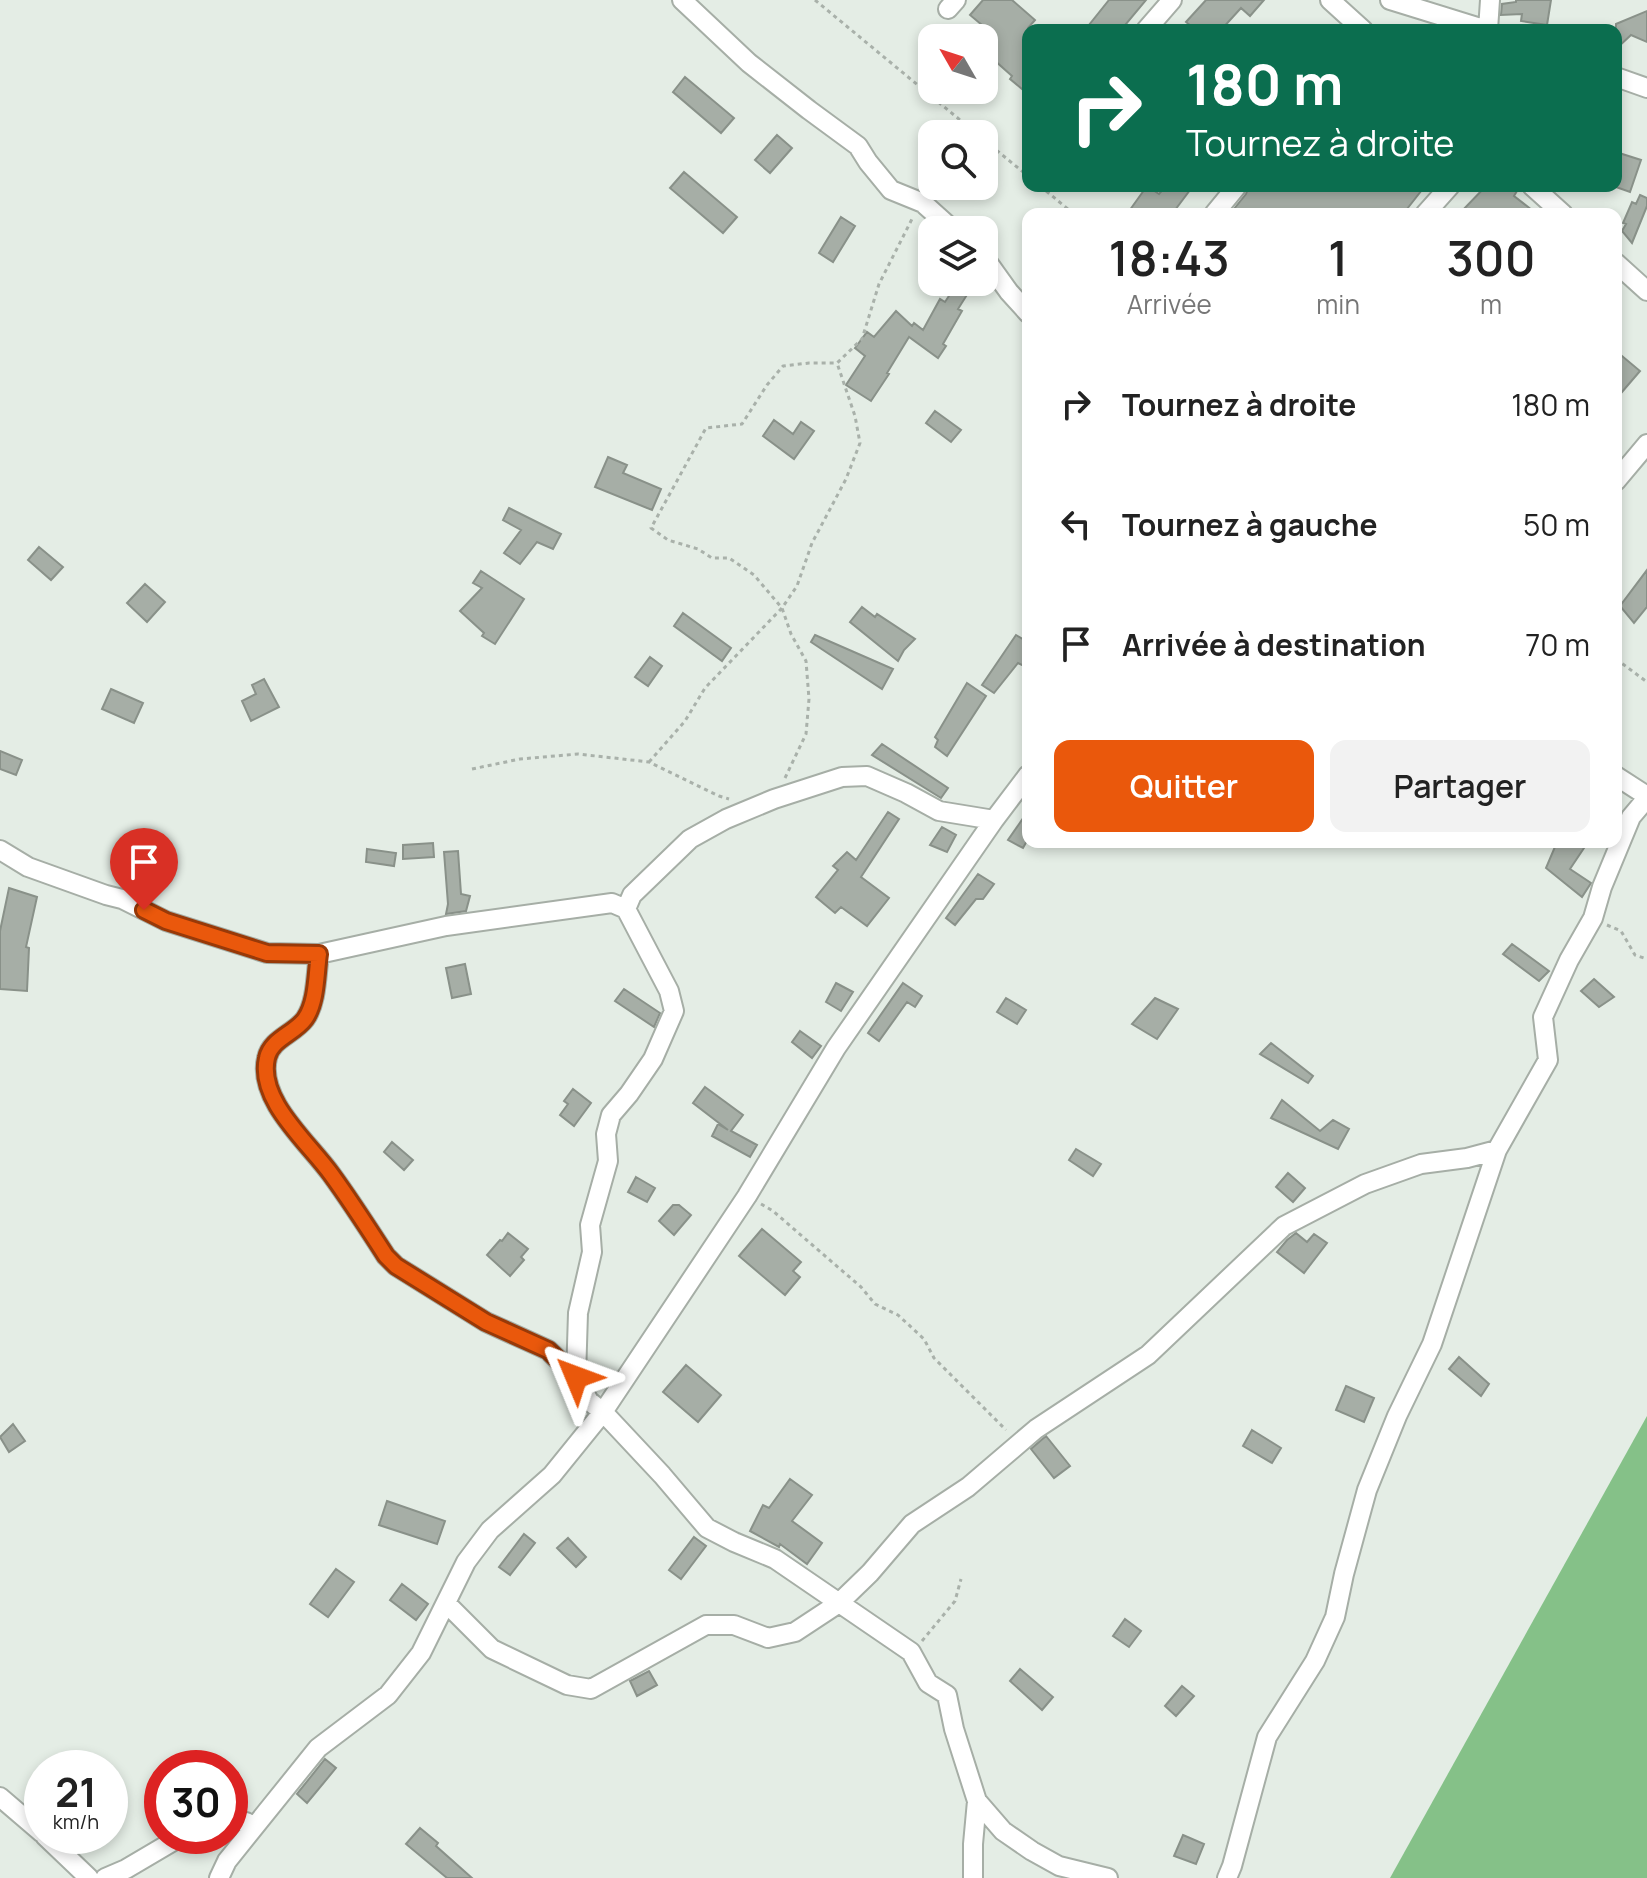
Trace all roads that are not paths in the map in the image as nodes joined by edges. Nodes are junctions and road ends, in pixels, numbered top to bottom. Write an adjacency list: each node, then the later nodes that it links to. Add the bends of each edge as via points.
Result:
1 (682, 0): 18 (street, via 749,63 858,146 891,190 923,203)
2 (1172, 0): 6 (street)
3 (1390, 0): 8 (street)
4 (1490, 0): 9 (street)
5 (1333, 1): 7 (street)
6 (1151, 24)
7 (1357, 24)
8 (1468, 24)
9 (1488, 24)
10 (1622, 79): 11 (street)
11 (1647, 88)
12 (1232, 192): 15 (street)
13 (1445, 192): 16 (street)
14 (1539, 192): 17 (street)
15 (1219, 208)
16 (1430, 208)
17 (1556, 208)
18 (937, 216)
19 (1622, 268): 21 (street)
20 (998, 277): 22 (street)
21 (1647, 291)
22 (1022, 306)
23 (1647, 444): 24 (street)
24 (1622, 474)
25 (1622, 780): 27 (street)
26 (1022, 783): 28 (street)
27 (1647, 797): 29 (street)
28 (994, 820): 32 (street, via 939,811 867,776 842,777 767,802 690,839 632,895); 36 (street, via 836,1048 747,1196)
29 (1622, 839)
30 (1618, 848): 34 (street, via 1593,918 1543,1017 1548,1060)
31 (0, 850): 33 (street, via 28,867 122,899 166,921 267,953)
32 (626, 909): 33 (street, via 612,903 446,926); 35 (street, via 674,1011 653,1059 611,1115 608,1161 590,1225 592,1252 578,1313)
33 (319, 954): 35 (street, via 310,1011 270,1048 266,1061 268,1083 279,1107 396,1266 486,1322 548,1350)
34 (1497, 1150): 38 (street, via 1421,1164 1365,1184 1284,1226 1148,1355 1036,1429 968,1487 912,1524); 51 (street, via 1432,1344 1367,1490 1335,1617 1315,1661 1267,1737)
35 (576, 1377): 36 (street, via 589,1401)
36 (603, 1412): 37 (street, via 552,1475 490,1530 466,1562); 38 (street, via 707,1528 775,1559)
37 (446, 1603): 38 (street, via 492,1649 567,1685 591,1689 706,1625 734,1625 768,1638 795,1632); 43 (street, via 421,1653 388,1695 318,1748)
38 (839, 1603): 40 (street, via 911,1652 928,1683 947,1695)
39 (0, 1797): 41 (street)
40 (977, 1801): 49 (street); 50 (street, via 1003,1831 1032,1851 1059,1866)
41 (24, 1818)
42 (248, 1823): 43 (street)
43 (254, 1827): 48 (street)
44 (63, 1854): 46 (street)
45 (151, 1854): 47 (street)
46 (89, 1878)
47 (105, 1878)
48 (219, 1878)
49 (973, 1878)
50 (1108, 1878)
51 (1227, 1878)

